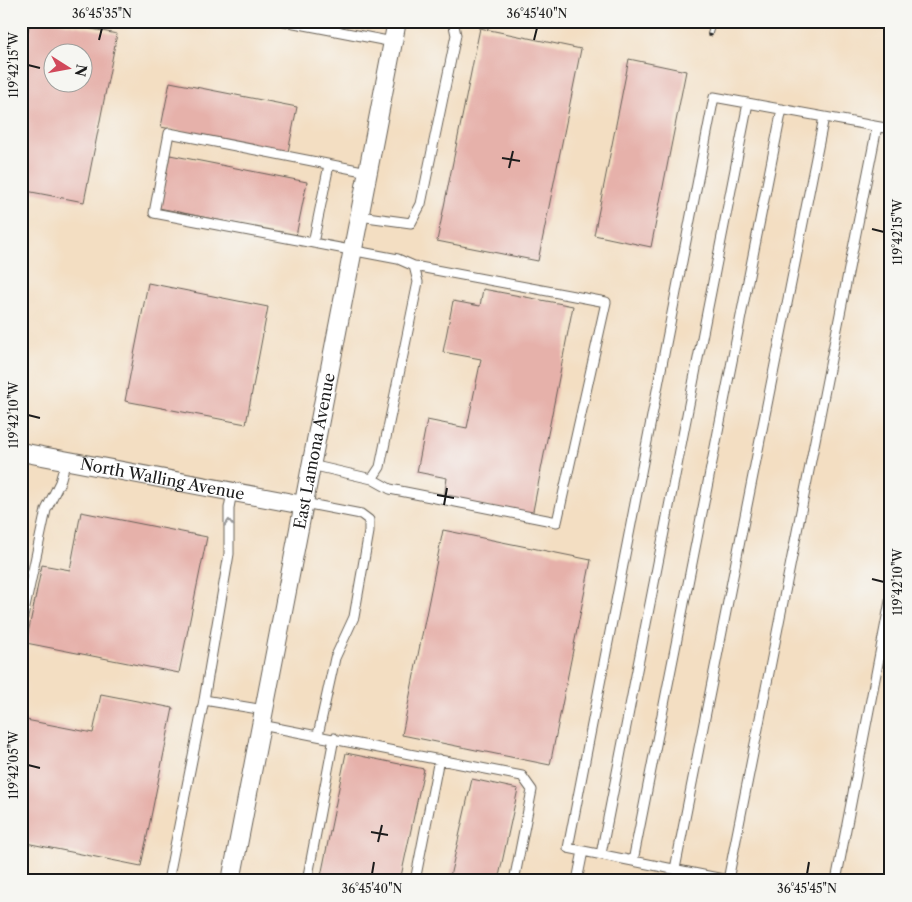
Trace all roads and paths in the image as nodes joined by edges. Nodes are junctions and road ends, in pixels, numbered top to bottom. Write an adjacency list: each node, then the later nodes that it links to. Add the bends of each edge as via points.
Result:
1 (284, 21): 4 (lane)
2 (397, 21): 4 (street, East Lamona Avenue)
3 (453, 21): 12 (lane, via 456,35 421,204 411,223)
4 (393, 42): 11 (street, East Lamona Avenue)
5 (748, 103): 6 (lane); 29 (lane, via 714,97 568,848); 30 (lane)
6 (782, 109): 7 (lane); 31 (lane)
7 (824, 117): 8 (lane); 32 (lane)
8 (877, 127): 9 (lane); 33 (lane)
9 (891, 129)
10 (329, 165): 11 (lane); 13 (lane); 13 (lane, via 169,133 154,213)
11 (368, 172): 12 (street, East Lamona Avenue)
12 (359, 216): 14 (street, East Lamona Avenue)
13 (313, 243): 14 (lane)
14 (352, 251): 15 (lane, via 398,259); 18 (street, East Lamona Avenue)
15 (414, 266): 19 (lane, via 418,282 405,350 380,467); 19 (lane, via 606,302 557,522 390,489)
16 (21, 452): 17 (street, North Walling Avenue)
17 (66, 460): 20 (street, North Walling Avenue); 23 (lane, via 60,482 46,510)
18 (311, 465): 19 (lane); 21 (street, East Lamona Avenue)
19 (372, 479)
20 (232, 492): 21 (street, North Walling Avenue); 24 (lane, one-way to 20, via 229,554)
21 (304, 504): 25 (street, East Lamona Avenue); 26 (lane, via 361,514 369,520 354,617 335,658)
22 (891, 596): 40 (lane)
23 (21, 626)
24 (204, 700): 25 (lane); 34 (lane)
25 (262, 717): 26 (lane); 35 (street, East Lamona Avenue)
26 (318, 735): 27 (lane)
27 (334, 738): 28 (lane); 36 (lane)
28 (439, 759): 37 (lane); 38 (lane, via 522,776 532,790)
29 (583, 851): 30 (lane); 39 (lane)
30 (601, 854): 31 (lane)
31 (633, 861): 32 (lane)
32 (675, 869): 33 (lane)
33 (731, 880)
34 (168, 881)
35 (231, 881)
36 (307, 881)
37 (415, 881)
38 (514, 881)
39 (577, 881)
40 (836, 881)

